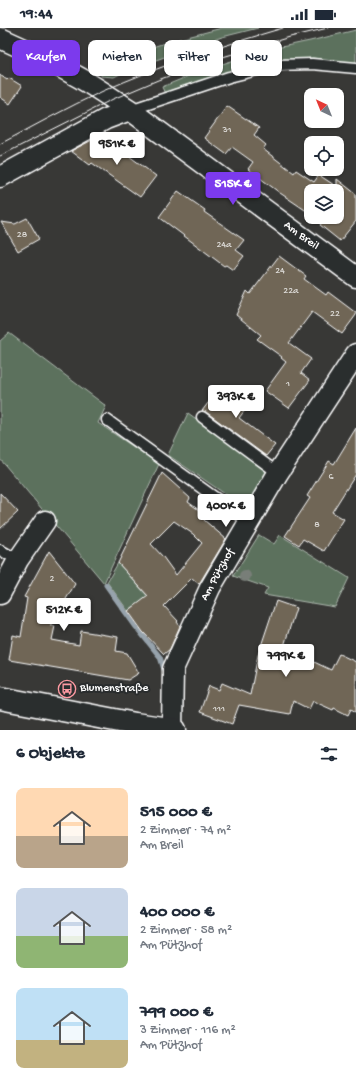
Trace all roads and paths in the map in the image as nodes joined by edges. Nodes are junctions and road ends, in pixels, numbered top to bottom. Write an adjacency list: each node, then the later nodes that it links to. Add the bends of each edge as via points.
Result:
1 (0, 38): 3 (street, Am Breil, via 80,77)
2 (356, 68): 3 (lane, via 312,64 278,65 229,77)
3 (130, 110): 4 (street, via 106,119); 5 (street, Am Breil)
4 (0, 177)
5 (356, 277)
6 (356, 354): 9 (street, Am Pützhof)
7 (202, 417): 9 (lane)
8 (107, 420): 11 (lane)
9 (278, 473): 11 (street, Am Pützhof)
10 (44, 521): 13 (street)
11 (249, 522): 17 (street, Am Pützhof, via 197,610 173,669)
12 (0, 550): 13 (lane)
13 (18, 560): 14 (street)
14 (0, 594)
15 (0, 698): 16 (main road)
16 (134, 727): 17 (main road)
17 (174, 730)

